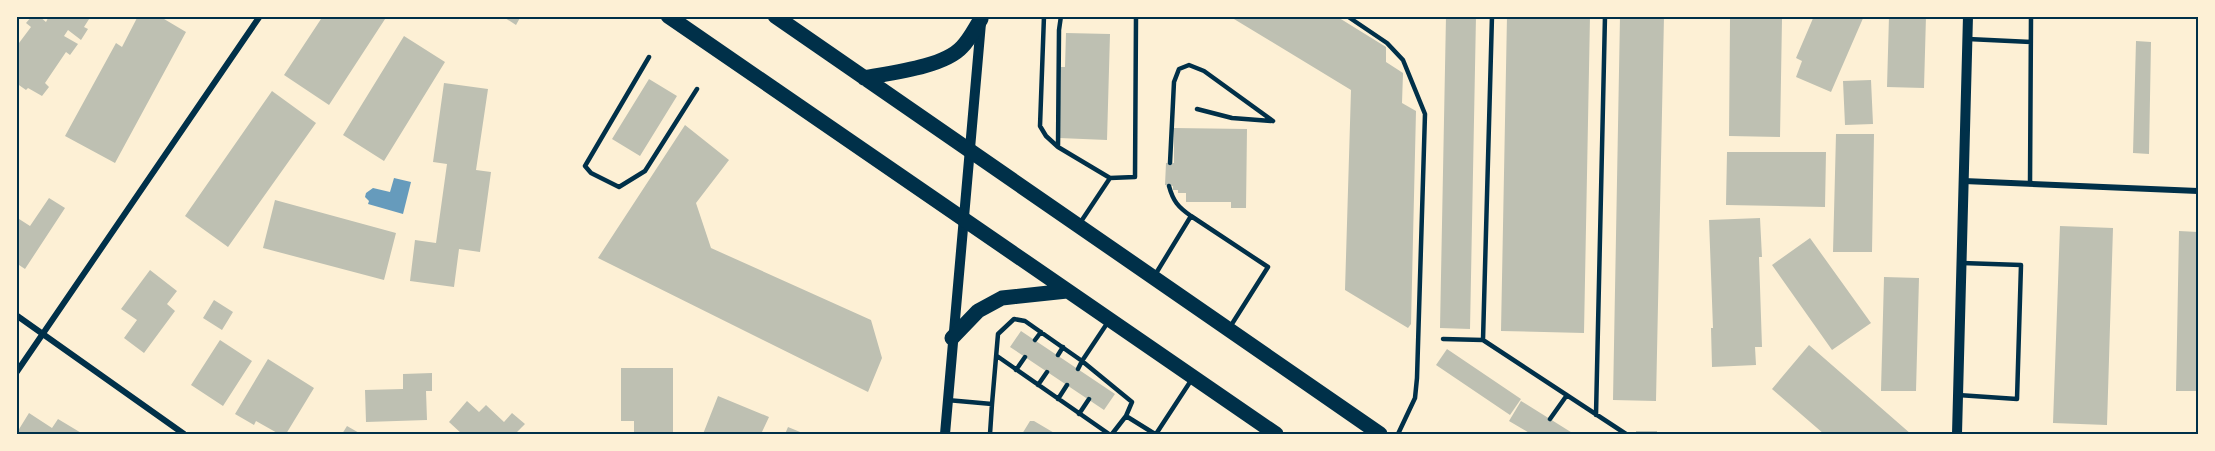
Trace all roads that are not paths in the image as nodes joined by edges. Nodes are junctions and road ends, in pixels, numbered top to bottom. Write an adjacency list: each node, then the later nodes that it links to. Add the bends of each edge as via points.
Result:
1 (260, 16): 37 (street)
2 (668, 16): 28 (main road)
3 (775, 16): 16 (main road)
4 (1044, 16): 19 (lane, via 1040,126)
5 (1061, 16): 19 (lane)
6 (1136, 16): 22 (lane, via 1135,177)
7 (1347, 16): 71 (lane, via 1387,43 1403,60 1425,114 1417,378 1415,398)
8 (1492, 16): 41 (lane)
9 (1605, 16): 61 (lane)
10 (1968, 16): 13 (street)
11 (2031, 16): 14 (lane)
12 (981, 18): 16 (main road, via 961,49 941,60 916,69); 20 (street)
13 (1968, 39): 14 (lane); 23 (street)
14 (2031, 42): 24 (lane)
15 (649, 57): 17 (lane, via 585,166 591,173 619,187 645,171)
16 (864, 78): 20 (main road)
17 (697, 89)
18 (1197, 109): 21 (lane, via 1232,118 1273,121 1204,71 1189,65 1179,69 1174,82)
19 (1058, 147): 22 (lane)
20 (969, 150): 28 (street); 29 (main road)
21 (1170, 163)
22 (1110, 178): 29 (lane)
23 (1964, 181): 24 (street); 30 (street)
24 (2030, 184): 26 (street)
25 (1169, 186): 27 (lane, via 1173,201)
26 (2199, 191)
27 (1191, 216): 31 (lane); 35 (lane, via 1268,267)
28 (965, 220): 32 (main road); 38 (street)
29 (1078, 226): 31 (main road)
30 (1962, 263): 55 (street); 55 (lane, via 2021,265 2017,399)
31 (1153, 278): 35 (main road)
32 (1068, 291): 34 (main road); 38 (main road, via 1002,298 978,311)
33 (16, 315): 37 (street)
34 (1110, 320): 46 (lane); 51 (main road)
35 (1229, 330): 70 (main road)
36 (1041, 332): 40 (lane); 42 (lane); 44 (lane, via 1014,319 998,334)
37 (43, 334): 50 (street); 64 (street)
38 (952, 338): 58 (street)
39 (1443, 339): 41 (lane)
40 (1035, 340)
41 (1483, 340): 54 (lane)
42 (1063, 347): 43 (lane); 46 (lane)
43 (1058, 355)
44 (997, 356): 48 (lane); 59 (lane)
45 (1024, 357): 48 (lane)
46 (1082, 361): 47 (lane); 62 (lane, via 1101,381 1132,402)
47 (1078, 369)
48 (1016, 370): 52 (lane)
49 (1047, 372): 52 (lane)
50 (16, 373)
51 (1193, 377): 68 (lane); 69 (main road)
52 (1038, 385): 56 (lane)
53 (1068, 385): 56 (lane)
54 (1567, 395): 61 (lane); 63 (lane)
55 (1958, 395): 73 (street)
56 (1058, 399): 60 (lane)
57 (1089, 399): 60 (lane)
58 (947, 400): 59 (lane); 65 (street)
59 (992, 404): 66 (lane)
60 (1079, 414): 67 (lane)
61 (1596, 415): 72 (lane)
62 (1126, 416): 67 (lane); 68 (lane)
63 (1550, 419)
64 (184, 435)
65 (945, 435)
66 (990, 435)
67 (1111, 435)
68 (1155, 435)
69 (1276, 435)
70 (1380, 435)
71 (1398, 435)
72 (1626, 435)
73 (1958, 435)

